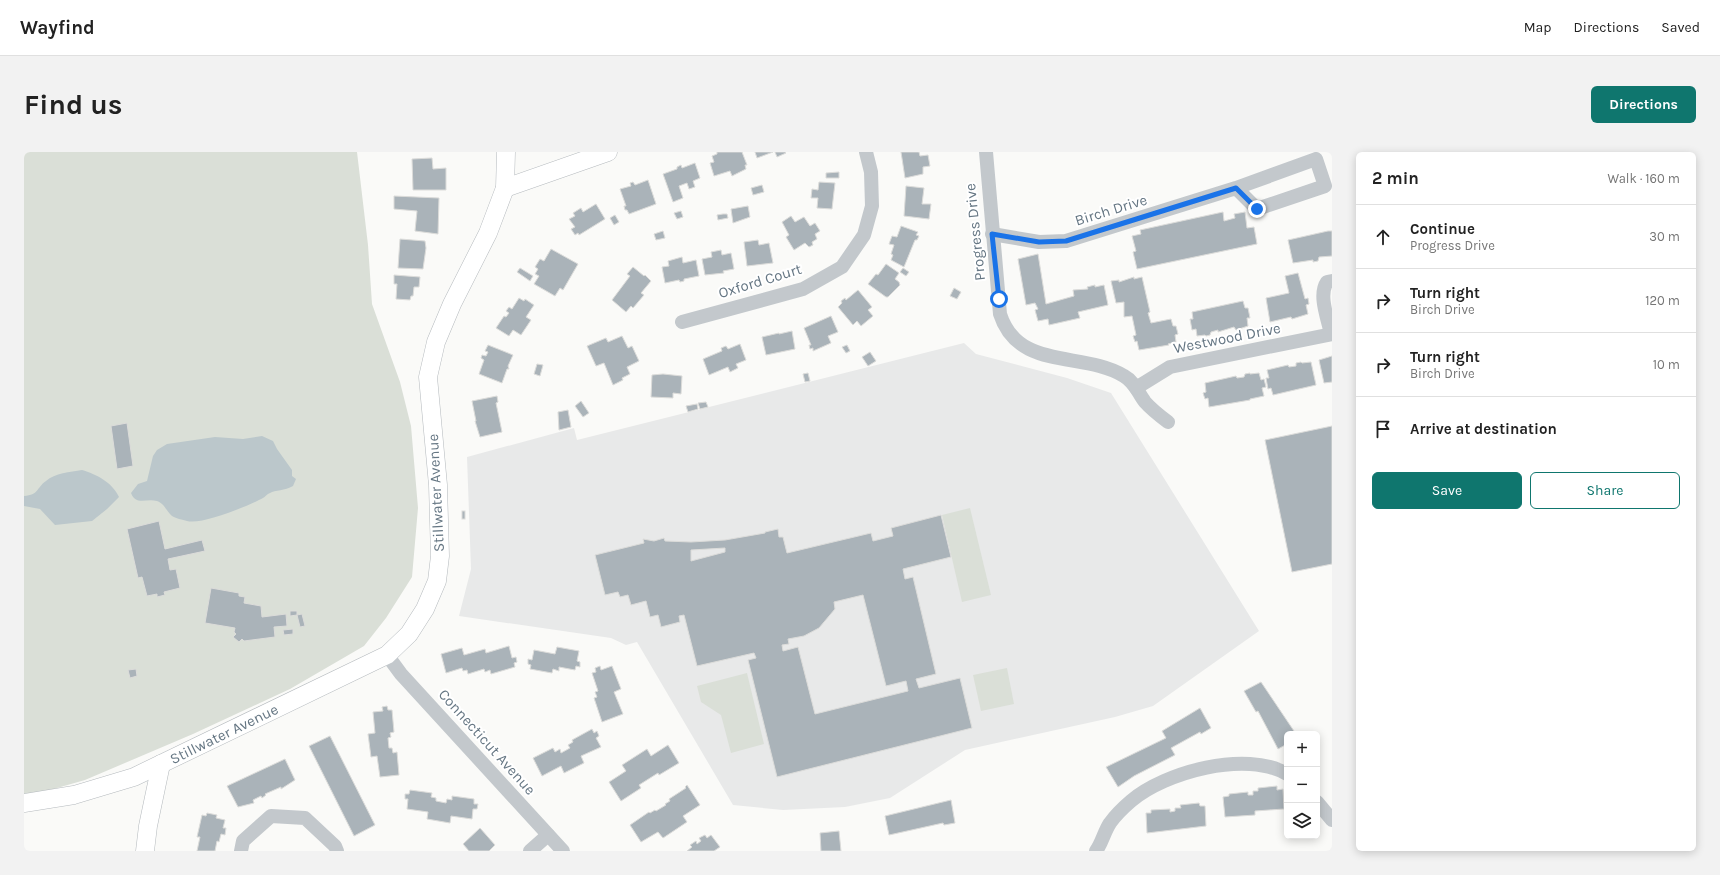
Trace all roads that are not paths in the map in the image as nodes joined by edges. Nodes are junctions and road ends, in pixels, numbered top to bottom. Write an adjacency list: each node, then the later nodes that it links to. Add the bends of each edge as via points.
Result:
1 (506, 152): 5 (main road, Stillwater Avenue)
2 (608, 152): 5 (main road)
3 (866, 152): 9 (street, Oxford Court, via 871,172 872,206 864,235 842,267 802,289)
4 (986, 152): 7 (street, Progress Drive)
5 (505, 188): 13 (main road, Stillwater Avenue, via 488,233 436,342 428,377 438,485 440,556 437,582 413,628)
6 (1236, 188): 6 (street, Birch Drive, via 1257,209 1325,186 1316,159); 7 (street, Birch Drive, via 1066,241 1039,242)
7 (992, 234): 11 (street, Progress Drive, via 1000,314 1009,333 1017,342 1038,352 1114,371 1126,377)
8 (1332, 281): 10 (street, Westwood Drive, via 1323,287)
9 (682, 322)
10 (1331, 334): 11 (street, Westwood Drive, via 1170,367)
11 (1136, 388): 12 (street, Progress Drive, via 1154,412)
12 (1168, 422)
13 (387, 655): 14 (main road, Stillwater Avenue); 19 (street, Connecticut Avenue, via 401,674)
14 (161, 764): 16 (main road, Stillwater Avenue, via 111,785); 20 (main road)
15 (1284, 772): 25 (street, via 1273,767 1240,763 1171,777 1132,801 1109,824)
16 (24, 803)
17 (1318, 803): 18 (street)
18 (1332, 820)
19 (548, 835): 23 (street); 24 (street, Connecticut Avenue)
20 (145, 851)
21 (241, 851): 22 (street, via 243,841 271,816 305,818 335,846)
22 (337, 851)
23 (530, 851)
24 (563, 851)
25 (1096, 851)

